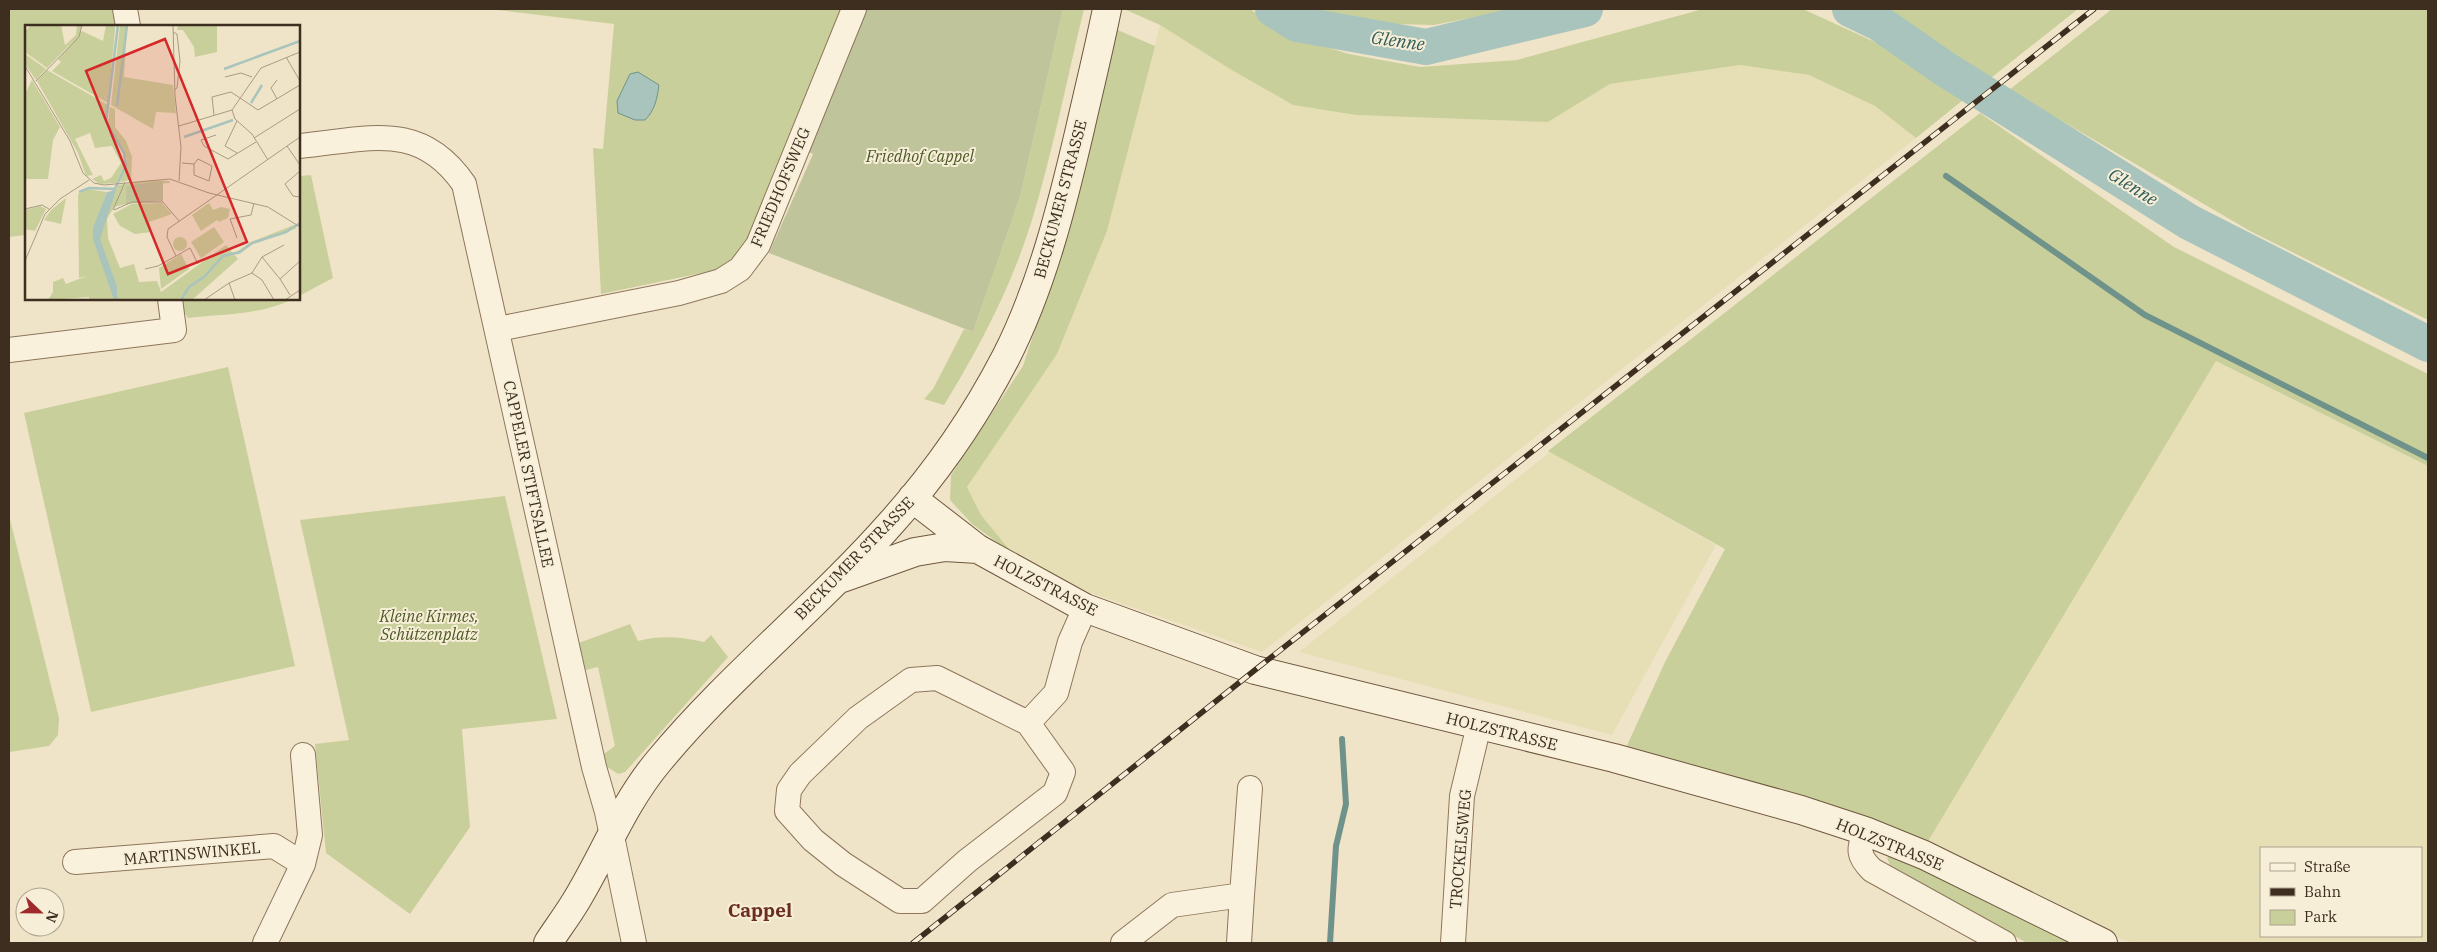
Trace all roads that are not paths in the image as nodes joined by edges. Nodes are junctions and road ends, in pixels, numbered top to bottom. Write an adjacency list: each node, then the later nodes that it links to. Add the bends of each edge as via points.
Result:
1 (125, 9): 4 (street)
2 (854, 9): 7 (street, FRIEDHOFSWEG, via 758,245 740,269 721,281 679,293)
3 (1107, 9): 9 (main road, BECKUMER STRASSE, via 1065,190 1026,314 1006,358 975,410)
4 (128, 25)
5 (300, 146): 7 (street, CAPPELER STIFTSALLEE, via 382,138 411,140 451,165 464,184)
6 (170, 300): 8 (street, via 174,330)
7 (498, 329): 18 (street, CAPPELER STIFTSALLEE, via 592,758)
8 (9, 350)
9 (912, 498): 10 (main road, HOLZSTRASSE); 11 (main road, BECKUMER STRASSE)
10 (978, 549): 11 (main road, via 945,547 915,552); 12 (main road, HOLZSTRASSE)
11 (836, 580): 18 (main road, BECKUMER STRASSE, via 730,684 669,750 631,800)
12 (1085, 608): 13 (street, via 1070,642 1056,693); 14 (main road, HOLZSTRASSE, via 1255,670)
13 (1028, 723): 13 (street, via 1064,772 1055,792 922,900 900,901 843,864 813,840 787,811 788,790 800,774 858,718 911,680 937,678)
14 (1479, 725): 17 (main road, HOLZSTRASSE, via 1802,810); 27 (street, TROCKELSWEG, via 1462,796)
15 (303, 755): 20 (street, via 310,835)
16 (1250, 788): 21 (street)
17 (1865, 831): 28 (street, via 1861,854 1872,870); 29 (main road, HOLZSTRASSE, via 1924,855)
18 (612, 835): 23 (main road, BECKUMER STRASSE, via 576,901); 24 (street, CAPPELER STIFTSALLEE)
19 (75, 862): 20 (street, MARTINSWINKEL, via 274,846)
20 (303, 864): 22 (street)
21 (1242, 896): 25 (street, via 1172,905); 26 (street)
22 (265, 943)
23 (548, 943)
24 (634, 943)
25 (1123, 943)
26 (1239, 943)
27 (1453, 943)
28 (2004, 943)
29 (2103, 943)

